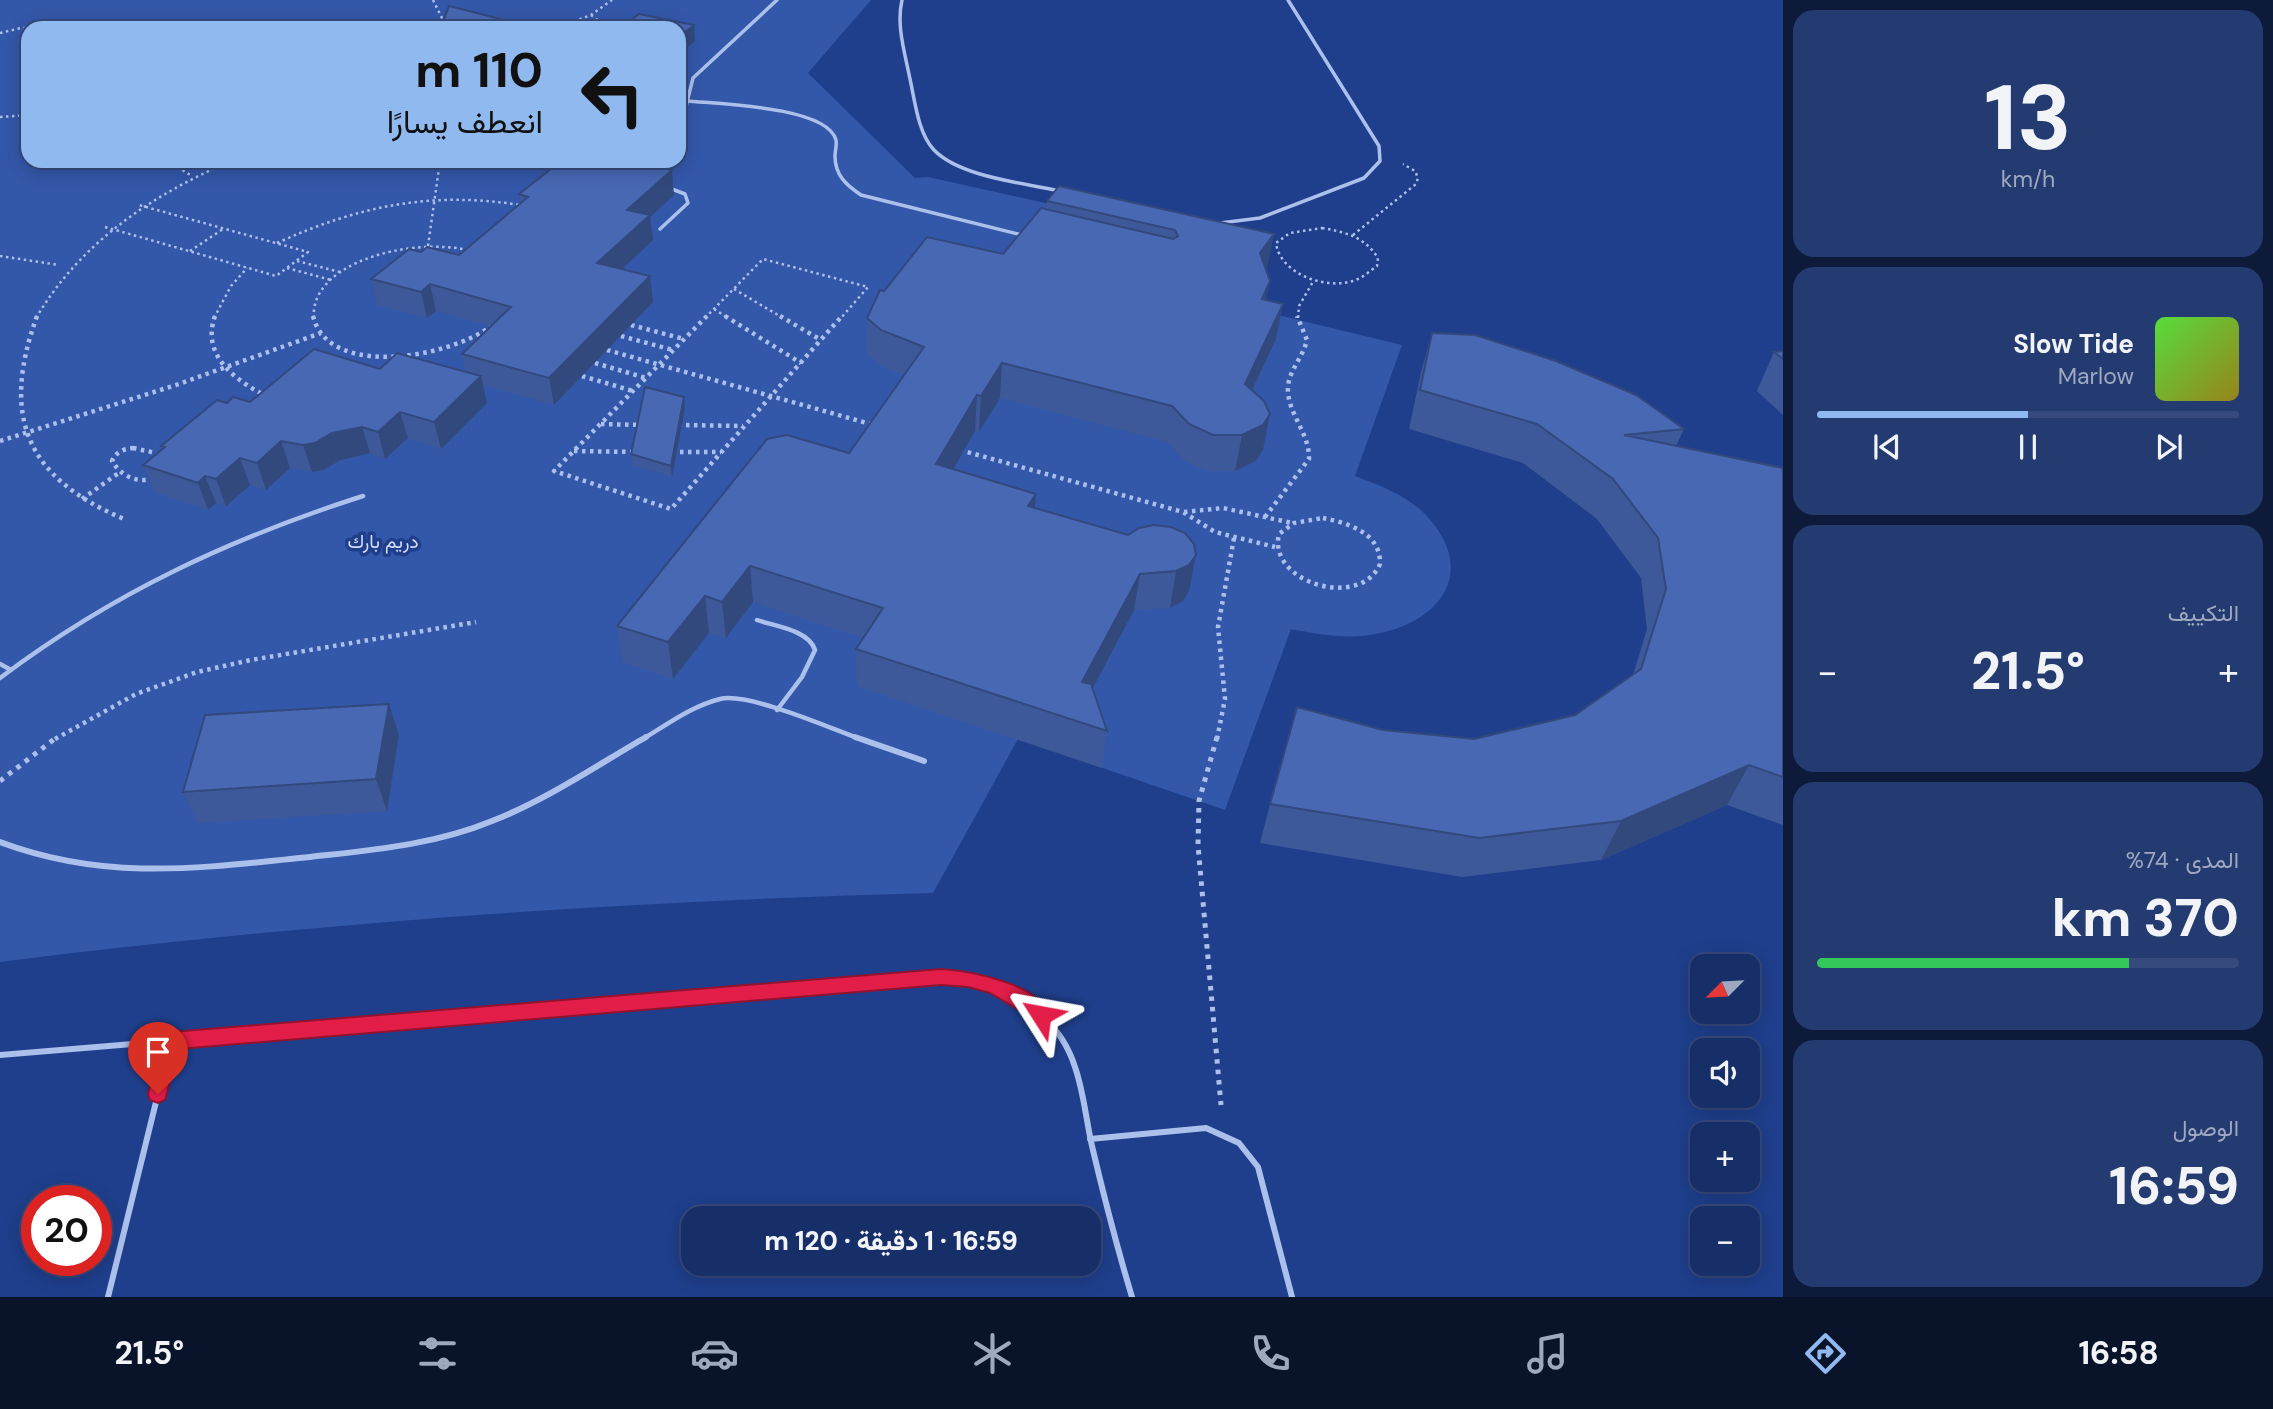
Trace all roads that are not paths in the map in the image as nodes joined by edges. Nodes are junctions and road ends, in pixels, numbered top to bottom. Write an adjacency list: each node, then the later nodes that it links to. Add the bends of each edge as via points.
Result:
1 (777, 0): 4 (lane, via 699,70 689,85)
2 (902, 0): 7 (lane, via 898,18 924,131 933,149 962,167)
3 (1288, 0): 8 (lane, via 1379,146 1382,158 1377,169 1364,178 1272,215)
4 (687, 102): 5 (lane); 10 (lane, via 809,117 831,131 837,173 861,195)
5 (686, 111)
6 (664, 186): 9 (lane, via 685,194 688,203)
7 (1067, 192)
8 (1212, 224)
9 (660, 229)
10 (1035, 238)
11 (363, 496): 14 (lane, via 307,513 196,558 97,611)
12 (757, 620): 16 (lane, via 815,645 813,661)
13 (0, 664): 14 (lane)
14 (11, 670): 15 (lane)
15 (0, 678)
16 (777, 710): 17 (lane); 18 (lane, via 737,698 710,701 529,804 454,835 416,844 175,871 130,871 48,859)
17 (924, 761)
18 (0, 842)
19 (171, 1041): 20 (lane); 21 (lane, via 927,978 968,979 1020,999 1059,1034 1072,1058); 22 (lane)
20 (0, 1055)
21 (1090, 1139): 23 (lane); 24 (lane, via 1206,1128 1240,1143 1258,1167)
22 (108, 1297)
23 (1132, 1297)
24 (1292, 1297)

